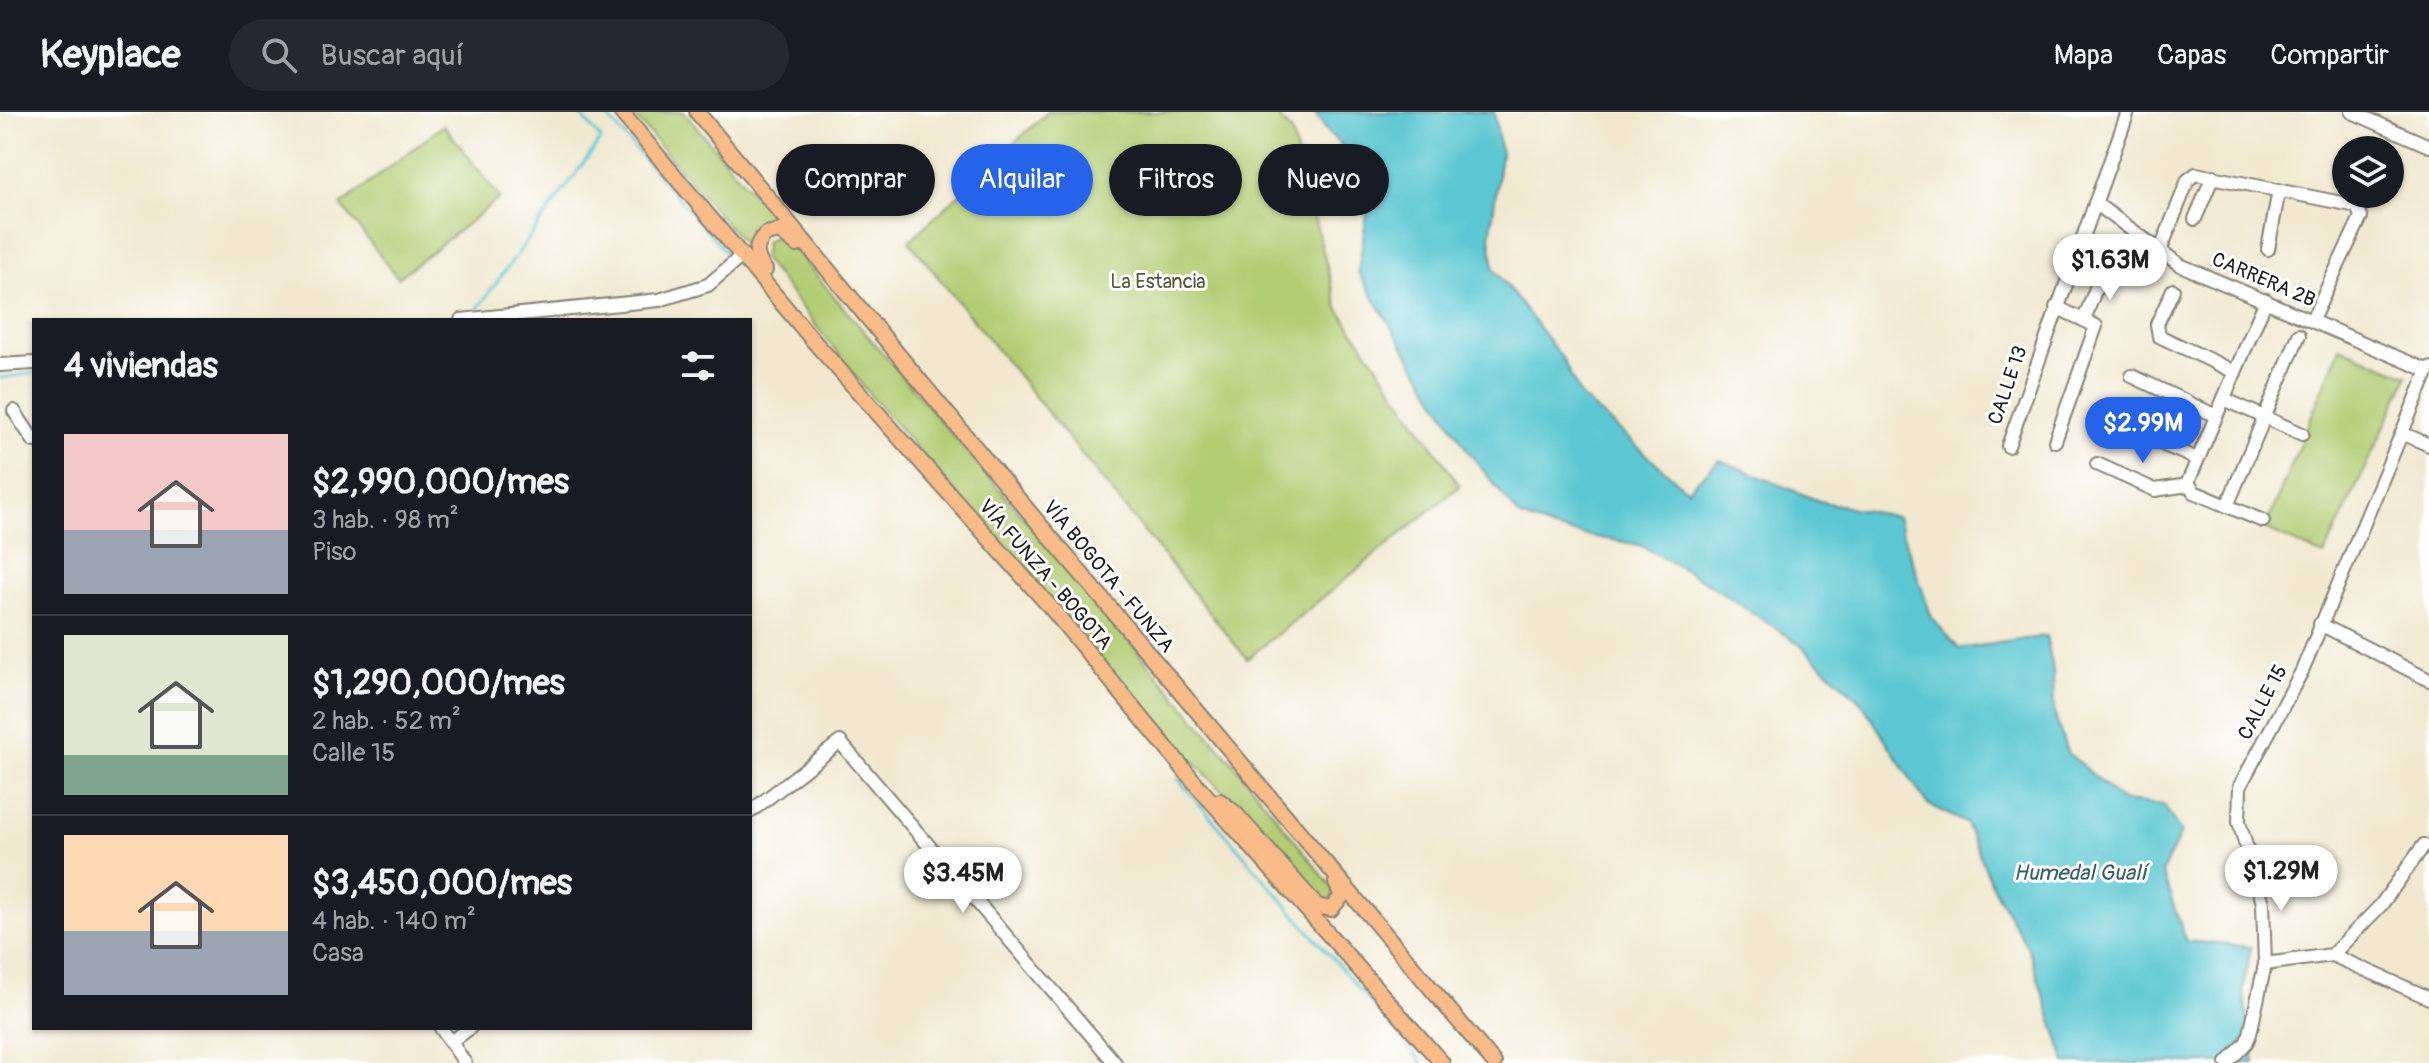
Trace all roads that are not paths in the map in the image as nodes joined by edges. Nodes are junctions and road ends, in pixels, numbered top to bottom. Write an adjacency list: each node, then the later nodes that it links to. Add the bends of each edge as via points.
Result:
1 (621, 112): 12 (main road, VÍA FUNZA - BOGOTA)
2 (697, 112): 26 (main road, VÍA BOGOTA - FUNZA)
3 (2128, 112): 8 (street, CALLE 13)
4 (2352, 112): 5 (street)
5 (2429, 146)
6 (2213, 176): 7 (street); 9 (street); 11 (street, via 2196,174 2188,180)
7 (2279, 190): 10 (street); 19 (street, via 2357,206 2362,213)
8 (2095, 203): 11 (street, CARRERA 2B); 16 (street, CALLE 13)
9 (2195, 219)
10 (2268, 249)
11 (2160, 251): 15 (street, CARRERA 2B, via 2180,265)
12 (743, 255): 17 (street, via 708,285 659,300); 29 (main road, VÍA FUNZA - BOGOTA)
13 (2102, 272): 18 (street)
14 (2173, 290): 24 (street, via 2157,324 2159,336)
15 (2266, 300): 19 (street, CARRERA 2B); 24 (street)
16 (2056, 307): 18 (street); 38 (street, CALLE 13)
17 (481, 318)
18 (2084, 320): 36 (street, via 2096,326)
19 (2312, 320): 23 (street, CARRERA 2B)
20 (2299, 335): 31 (street)
21 (32, 363): 22 (street)
22 (0, 365)
23 (2429, 370): 33 (street, CALLE 15)
24 (2235, 372): 27 (street)
25 (2132, 376): 30 (street)
26 (918, 378): 29 (main road, via 879,342 788,234 766,234 756,248 761,265); 46 (main road, VÍA BOGOTA - FUNZA)
27 (2224, 399): 30 (street); 31 (street)
28 (14, 411): 35 (street)
29 (879, 416): 47 (main road, VÍA FUNZA - BOGOTA, via 1059,617)
30 (2216, 416): 39 (street)
31 (2265, 417): 34 (street); 42 (street)
32 (2113, 423): 39 (street)
33 (2402, 433): 37 (street); 44 (street, CALLE 15)
34 (2302, 434)
35 (32, 438)
36 (2055, 441)
37 (2429, 445)
38 (2008, 446)
39 (2197, 459): 41 (street)
40 (2097, 464): 41 (street, via 2155,490)
41 (2188, 485): 42 (street)
42 (2227, 506): 43 (street)
43 (2263, 521)
44 (2320, 624): 45 (street); 51 (street, CALLE 15, via 2302,671 2247,771 2237,803 2263,903)
45 (2428, 677)
46 (1246, 770): 47 (main road, via 1340,888 1339,904 1331,909 1317,906 1235,813); 59 (main road, VÍA BOGOTA - FUNZA)
47 (1197, 785): 58 (main road, VÍA FUNZA - BOGOTA)
48 (752, 810): 57 (street, via 840,742)
49 (2424, 845): 50 (street, via 2381,905)
50 (2332, 955): 51 (street); 52 (street)
51 (2265, 964): 60 (street, CALLE 15, via 2246,1043)
52 (2429, 998)
53 (442, 1030): 55 (street)
54 (467, 1030): 55 (street)
55 (451, 1042): 56 (street)
56 (465, 1063)
57 (1115, 1063)
58 (1442, 1063)
59 (1494, 1063)
60 (2227, 1063)

